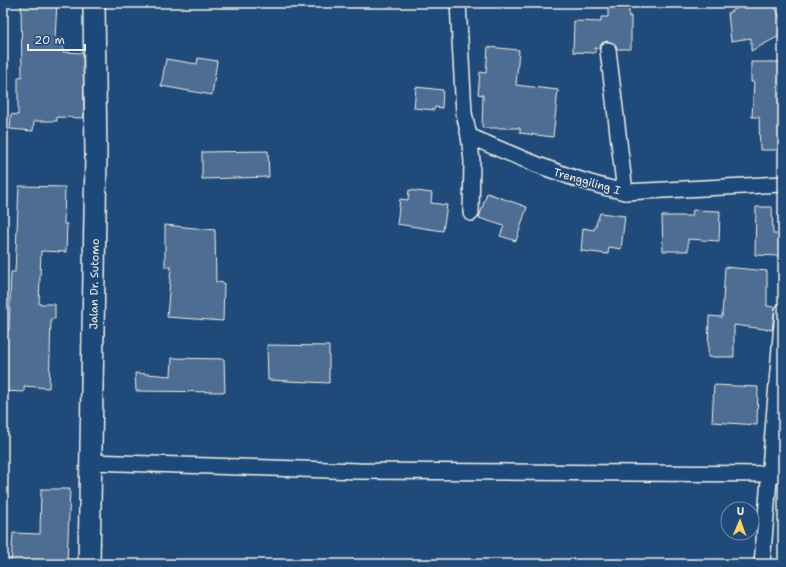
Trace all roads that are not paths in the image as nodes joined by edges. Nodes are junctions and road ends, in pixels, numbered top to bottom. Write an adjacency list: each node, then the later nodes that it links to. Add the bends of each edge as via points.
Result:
1 (94, 3): 9 (street, Jalan Dr. Sutomo, via 96,156)
2 (458, 3): 4 (street, via 463,106)
3 (608, 50): 6 (street)
4 (469, 136): 6 (street, Trenggiling I, via 546,169); 7 (street, via 472,161)
5 (783, 184): 6 (street, Trenggiling I)
6 (625, 192)
7 (471, 214)
8 (783, 311): 10 (street)
9 (91, 462): 10 (street, via 358,471); 11 (street, Jalan Dr. Sutomo)
10 (776, 473): 12 (street)
11 (89, 564)
12 (762, 564)

